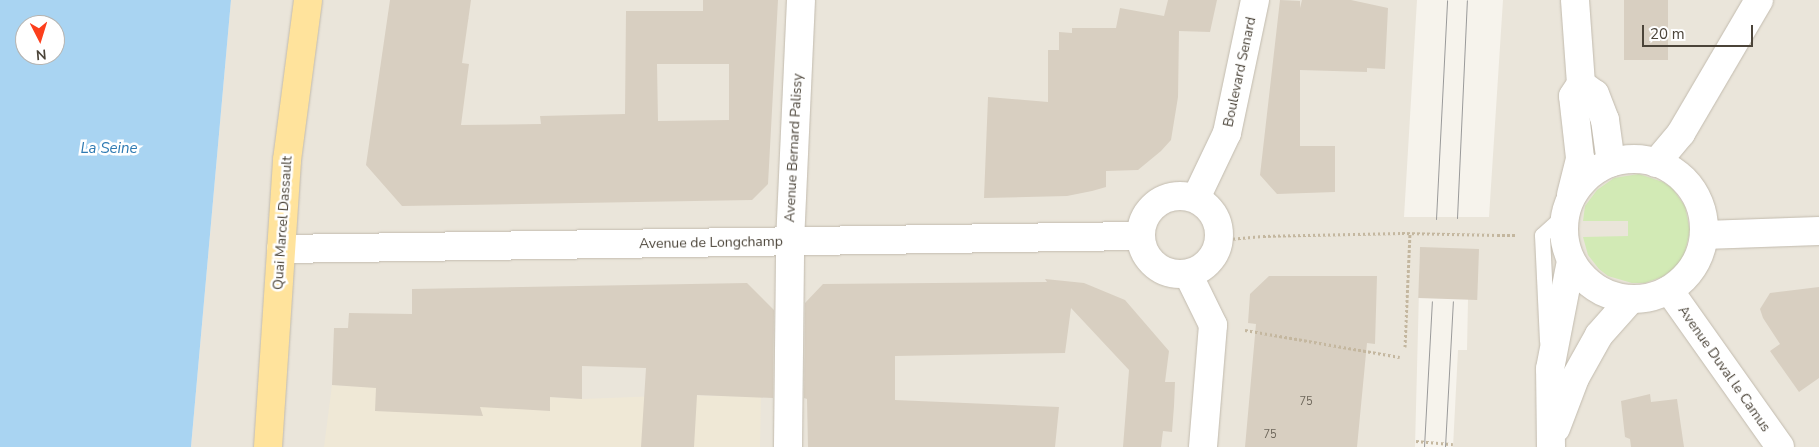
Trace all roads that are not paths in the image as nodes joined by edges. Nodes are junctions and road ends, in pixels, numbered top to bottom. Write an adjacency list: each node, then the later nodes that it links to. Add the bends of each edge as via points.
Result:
1 (308, 0): 15 (main road, Quai Marcel Dassault, via 287,160)
2 (801, 0): 14 (street, Avenue Bernard Palissy)
3 (1255, 0): 9 (street, Boulevard Senard, via 1227,133)
4 (1575, 0): 6 (street)
5 (1759, 0): 8 (street, via 1681,133)
6 (1581, 84): 7 (street, via 1595,94 1605,120); 10 (street, via 1573,96 1580,158)
7 (1611, 163): 8 (street, via 1633,159); 10 (street, via 1587,177)
8 (1656, 163): 12 (street, via 1676,174 1693,190 1702,212)
9 (1196, 198): 13 (street, via 1183,195 1163,199 1143,218); 17 (street, via 1215,216 1220,229 1211,259 1201,269)
10 (1568, 206): 16 (street, via 1564,237); 20 (lane, via 1542,235)
11 (1819, 232): 12 (street)
12 (1704, 235): 18 (street, via 1695,263 1687,275)
13 (1140, 236): 14 (street, Avenue de Longchamp); 17 (street, via 1151,262 1162,270)
14 (790, 242): 15 (street, Avenue de Longchamp); 23 (street, Avenue Bernard Palissy)
15 (282, 249): 22 (main road, Quai Marcel Dassault)
16 (1571, 260): 19 (street, via 1586,280 1607,294); 20 (street)
17 (1188, 274): 24 (street, via 1213,325)
18 (1669, 290): 19 (street); 25 (street, Avenue Duval le Camus)
19 (1631, 299): 21 (street, via 1599,335 1575,378)
20 (1550, 369): 21 (street)
21 (1551, 444)
22 (268, 447)
23 (788, 447)
24 (1203, 447)
25 (1780, 447)

